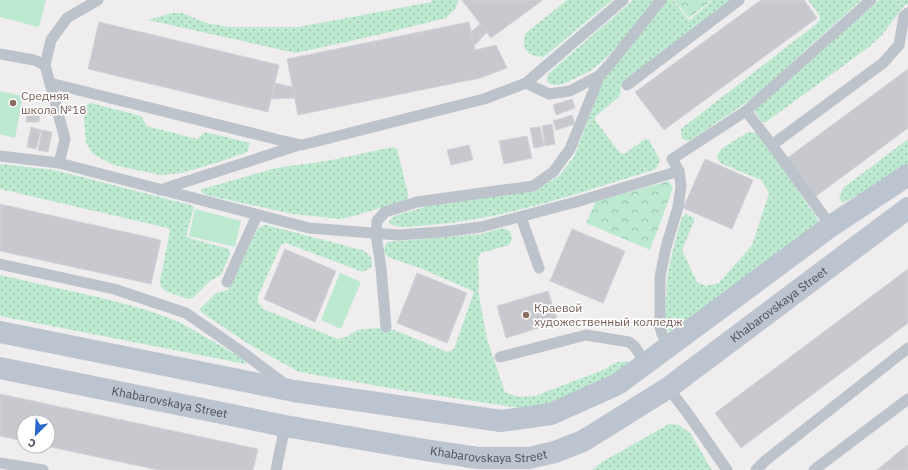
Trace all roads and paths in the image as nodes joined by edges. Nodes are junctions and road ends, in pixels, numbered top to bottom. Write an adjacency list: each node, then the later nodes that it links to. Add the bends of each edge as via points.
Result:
1 (98, 0): 8 (lane, via 67,18 51,40)
2 (623, 0): 11 (lane)
3 (660, 0): 9 (lane)
4 (739, 0): 12 (lane)
5 (871, 0): 13 (lane)
6 (908, 13): 15 (lane, via 904,16 899,45 883,63)
7 (0, 54): 8 (lane, via 34,60)
8 (45, 65): 10 (lane)
9 (600, 75): 11 (lane, via 570,91 549,94); 25 (lane, via 570,149 553,172 533,186 417,202 385,212 377,221)
10 (50, 83): 14 (lane); 17 (lane, via 65,139)
11 (526, 83): 14 (lane, via 484,99)
12 (627, 85)
13 (746, 111): 15 (lane); 18 (lane, via 672,159)
14 (302, 145): 20 (lane)
15 (772, 145): 24 (lane)
16 (0, 156): 17 (lane)
17 (59, 163): 20 (lane)
18 (679, 171): 23 (lane); 31 (lane, via 682,186 660,277 660,327)
19 (908, 175): 24 (main road)
20 (160, 190): 22 (lane)
21 (908, 208): 36 (main road, Khabarovskaya Street)
22 (257, 216): 25 (lane, via 309,228); 28 (lane)
23 (520, 217): 25 (lane, via 461,230 398,235); 27 (lane)
24 (830, 226): 31 (main road)
25 (376, 234): 29 (lane)
26 (0, 264): 37 (lane, via 114,289 186,313)
27 (539, 268)
28 (227, 282)
29 (386, 326)
30 (0, 332): 37 (main road)
31 (670, 346): 34 (main road)
32 (908, 348): 44 (lane)
33 (500, 357): 34 (lane, via 586,335 629,342)
34 (646, 364): 37 (main road, via 618,384 551,414 502,421)
35 (0, 368): 39 (main road, Khabarovskaya Street)
36 (668, 388): 39 (main road, Khabarovskaya Street, via 583,441 555,452 528,458 478,458); 43 (lane)
37 (294, 391)
38 (908, 399): 45 (lane)
39 (285, 426): 42 (lane)
40 (0, 464): 41 (lane)
41 (43, 470)
42 (276, 470)
43 (727, 470)
44 (756, 470)
45 (814, 470)

